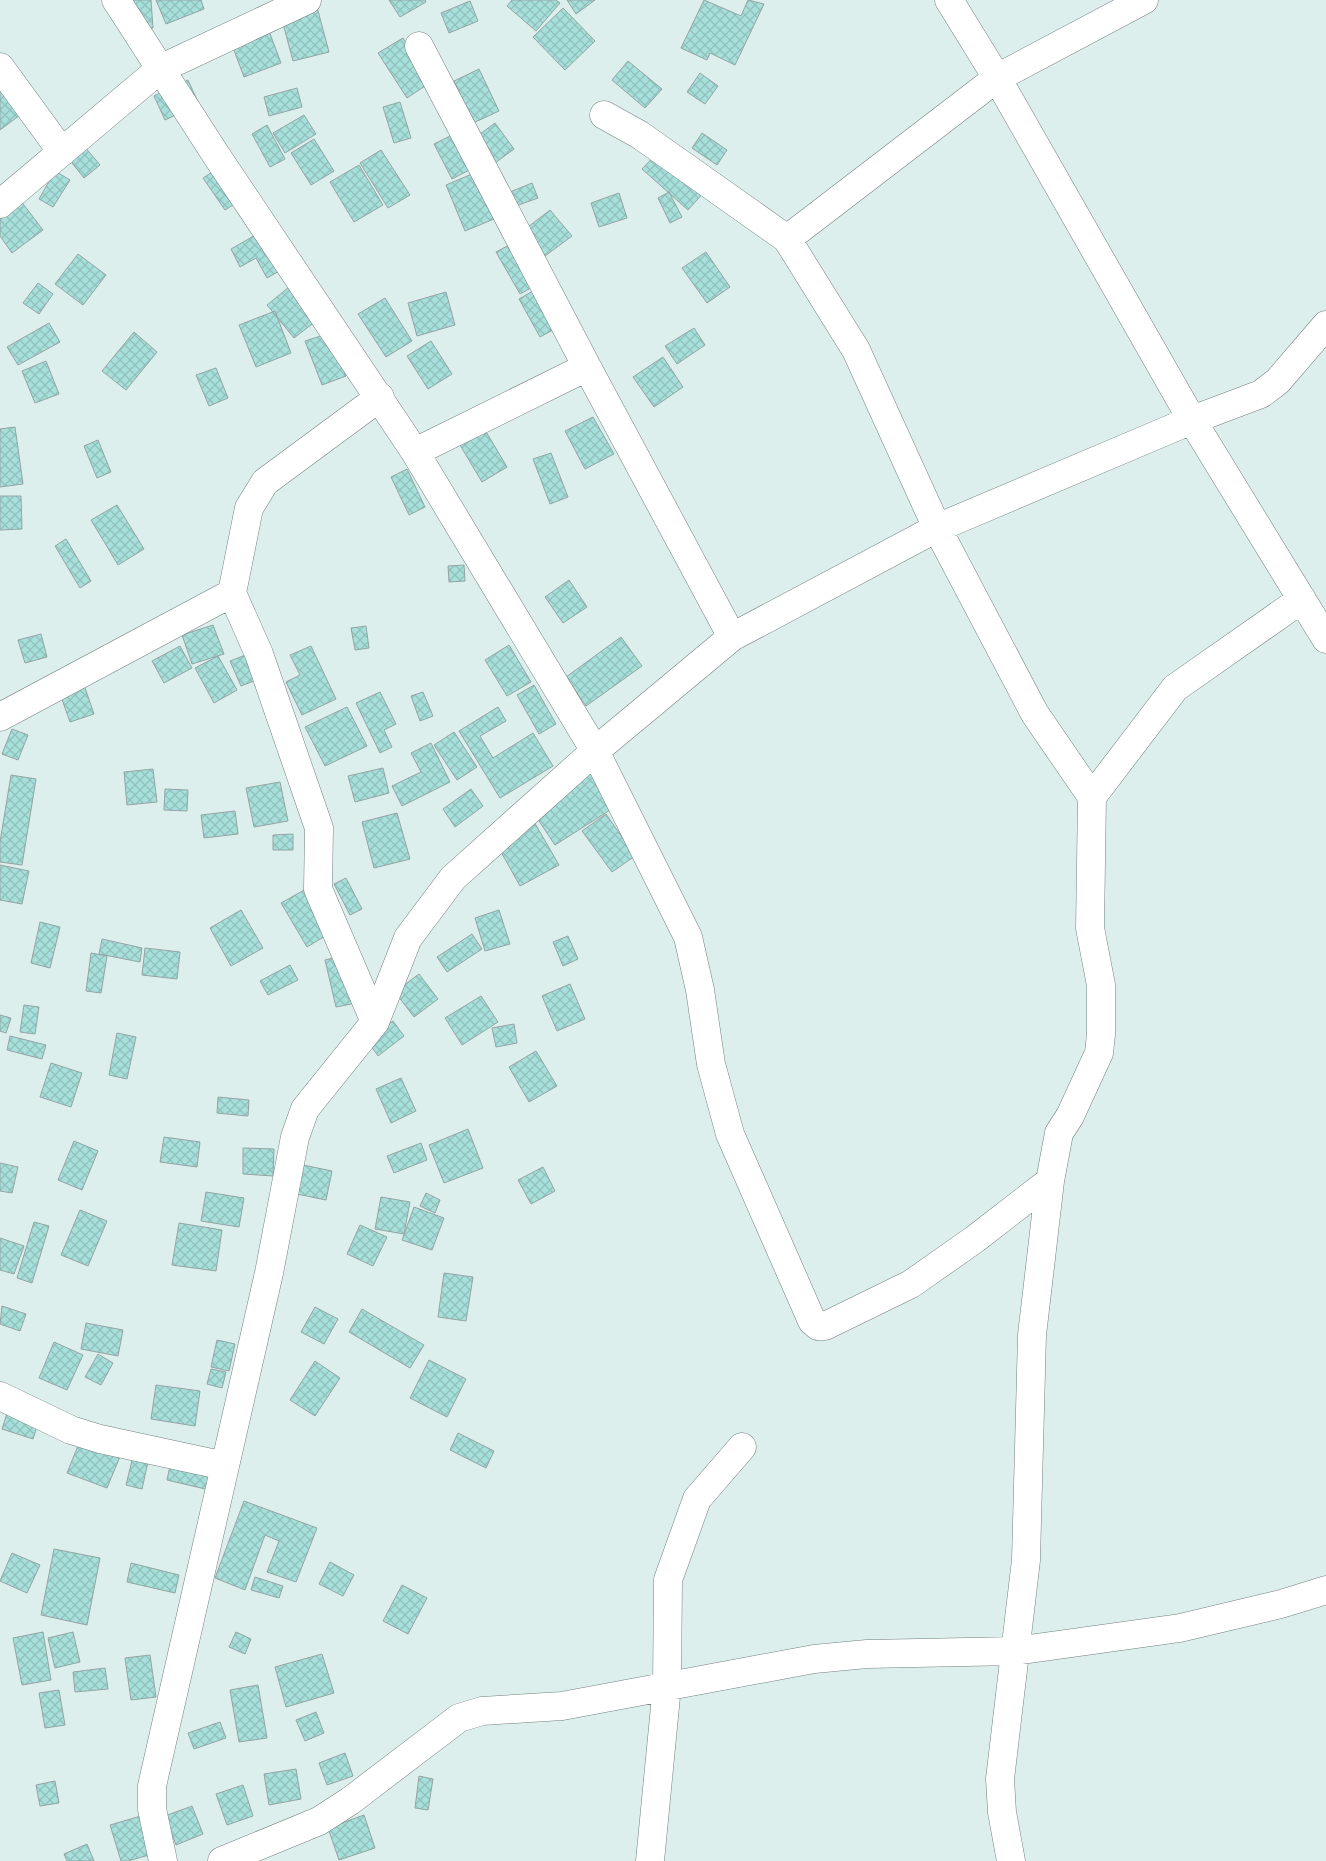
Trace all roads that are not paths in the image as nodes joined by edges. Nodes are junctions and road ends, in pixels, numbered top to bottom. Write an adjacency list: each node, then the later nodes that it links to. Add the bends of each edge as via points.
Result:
1 (116, 0): 7 (street)
2 (308, 0): 7 (street)
3 (949, 0): 8 (street)
4 (1144, 0): 8 (street)
5 (419, 46): 14 (street)
6 (0, 67): 10 (street)
7 (160, 69): 10 (street); 15 (street)
8 (997, 78): 12 (street); 16 (street)
9 (604, 115): 12 (street, via 640,135)
10 (62, 152): 11 (street)
11 (0, 204)
12 (787, 239): 18 (street, via 856,350)
13 (1326, 325): 16 (street, via 1278,381 1261,394)
14 (587, 367): 17 (street); 21 (street)
15 (380, 397): 17 (street); 19 (street, via 265,482 249,508)
16 (1192, 420): 18 (street); 20 (street)
17 (415, 452): 24 (street)
18 (937, 528): 21 (street); 25 (street, via 1035,714)
19 (232, 593): 23 (street); 26 (street, via 259,654 319,828 318,889)
20 (1302, 599): 22 (street); 25 (street, via 1174,688)
21 (732, 637): 24 (street)
22 (1326, 639)
23 (0, 717)
24 (595, 751): 26 (street, via 453,878 408,938); 27 (street, via 688,937 711,1064 730,1134 812,1321 818,1326 825,1326 911,1284)
25 (1092, 797): 27 (street, via 1090,928 1101,985 1102,1034 1099,1053 1059,1133)
26 (375, 1022): 30 (street, via 305,1109 295,1137 270,1273)
27 (1050, 1182): 32 (street, via 1032,1335 1026,1560)
28 (0, 1396): 30 (street, via 71,1430)
29 (742, 1447): 33 (street, via 697,1499 668,1580)
30 (225, 1466): 35 (street, via 152,1786 152,1809)
31 (1326, 1590): 32 (street, via 1180,1628)
32 (1015, 1651): 33 (street, via 867,1654 814,1659); 37 (street, via 1000,1779 1002,1812)
33 (667, 1686): 34 (street, via 562,1706 482,1711 459,1718 350,1801 318,1821); 36 (street)
34 (233, 1859)
35 (163, 1861)
36 (650, 1861)
37 (1012, 1861)

